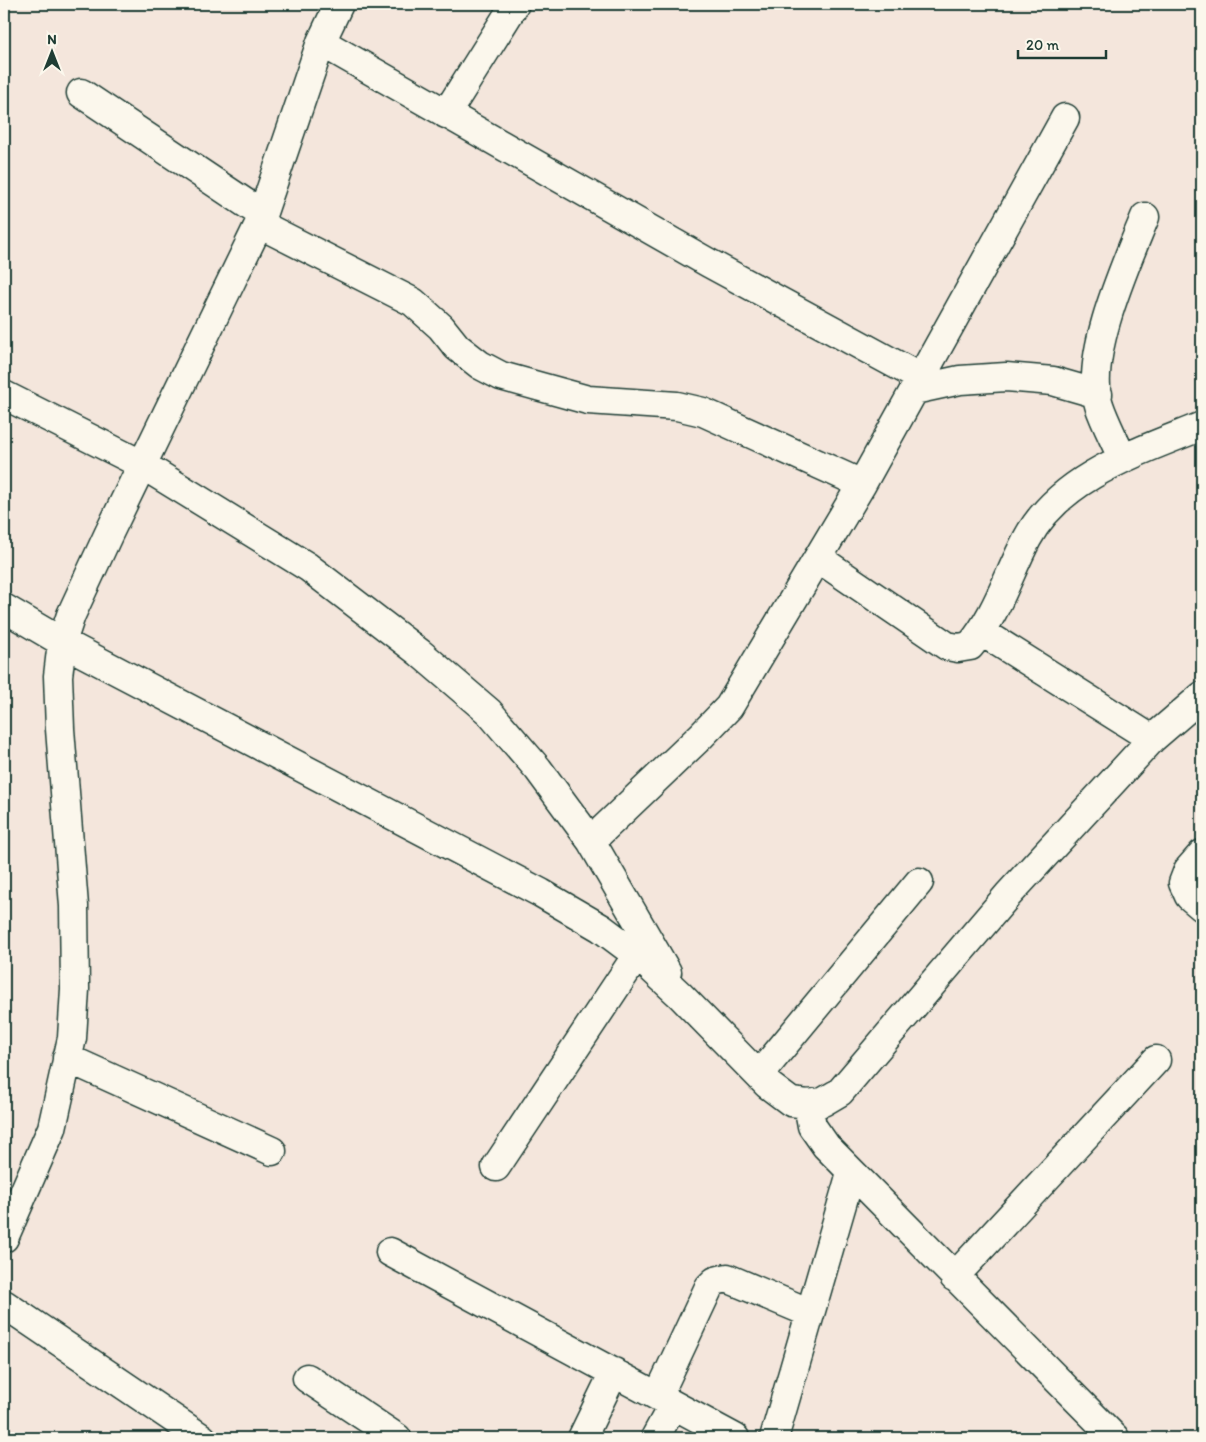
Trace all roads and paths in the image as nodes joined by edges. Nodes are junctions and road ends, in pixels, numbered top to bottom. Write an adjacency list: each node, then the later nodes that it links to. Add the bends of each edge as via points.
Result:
1 (339, 4): 3 (street)
2 (514, 4): 5 (street)
3 (321, 42): 5 (street); 8 (street)
4 (81, 93): 8 (street)
5 (446, 114): 9 (street)
6 (1066, 118): 9 (street)
7 (1145, 218): 10 (street, via 1121,277 1100,344 1096,378)
8 (260, 219): 14 (street); 15 (street, via 413,302 441,327 457,347 501,376 588,400 677,406 702,412)
9 (918, 384): 10 (street, via 1006,377 1053,381); 15 (street)
10 (1098, 394): 13 (street, via 1099,405)
11 (4, 395): 14 (street)
12 (1202, 426): 13 (street)
13 (1122, 458): 18 (street, via 1075,486 1046,510 1028,537)
14 (141, 464): 19 (street); 22 (street, via 308,567 420,653 489,712 538,769)
15 (862, 484): 16 (street)
16 (818, 558): 18 (street, via 947,646 970,646); 22 (street, via 729,707)
17 (4, 608): 19 (street)
18 (982, 632): 21 (street)
19 (62, 642): 26 (street, via 541,893 601,928); 28 (street, via 58,676 60,729 74,906 76,989)
20 (1202, 696): 21 (street)
21 (1152, 739): 31 (street, via 1008,895 840,1092 823,1102)
22 (591, 841): 27 (street)
23 (1202, 854): 25 (street, via 1188,870 1183,883 1189,896)
24 (919, 882): 30 (street)
25 (1202, 907)
26 (637, 954): 27 (street); 33 (street)
27 (680, 995): 30 (street)
28 (67, 1058): 32 (street); 35 (street, via 52,1128)
29 (1156, 1060): 37 (street)
30 (758, 1075): 31 (street)
31 (815, 1125): 34 (street)
32 (272, 1151)
33 (496, 1167)
34 (851, 1173): 37 (street); 38 (street)
35 (4, 1238)
36 (390, 1252): 40 (street)
37 (954, 1277): 49 (street)
38 (787, 1303): 42 (street, via 727,1278 715,1281 708,1287); 48 (street)
39 (4, 1304): 44 (street)
40 (614, 1372): 42 (street); 46 (street)
41 (307, 1378): 45 (street)
42 (666, 1400): 43 (street); 47 (street)
43 (726, 1435)
44 (202, 1438)
45 (397, 1438)
46 (582, 1438)
47 (655, 1438)
48 (774, 1438)
49 (1114, 1438)

